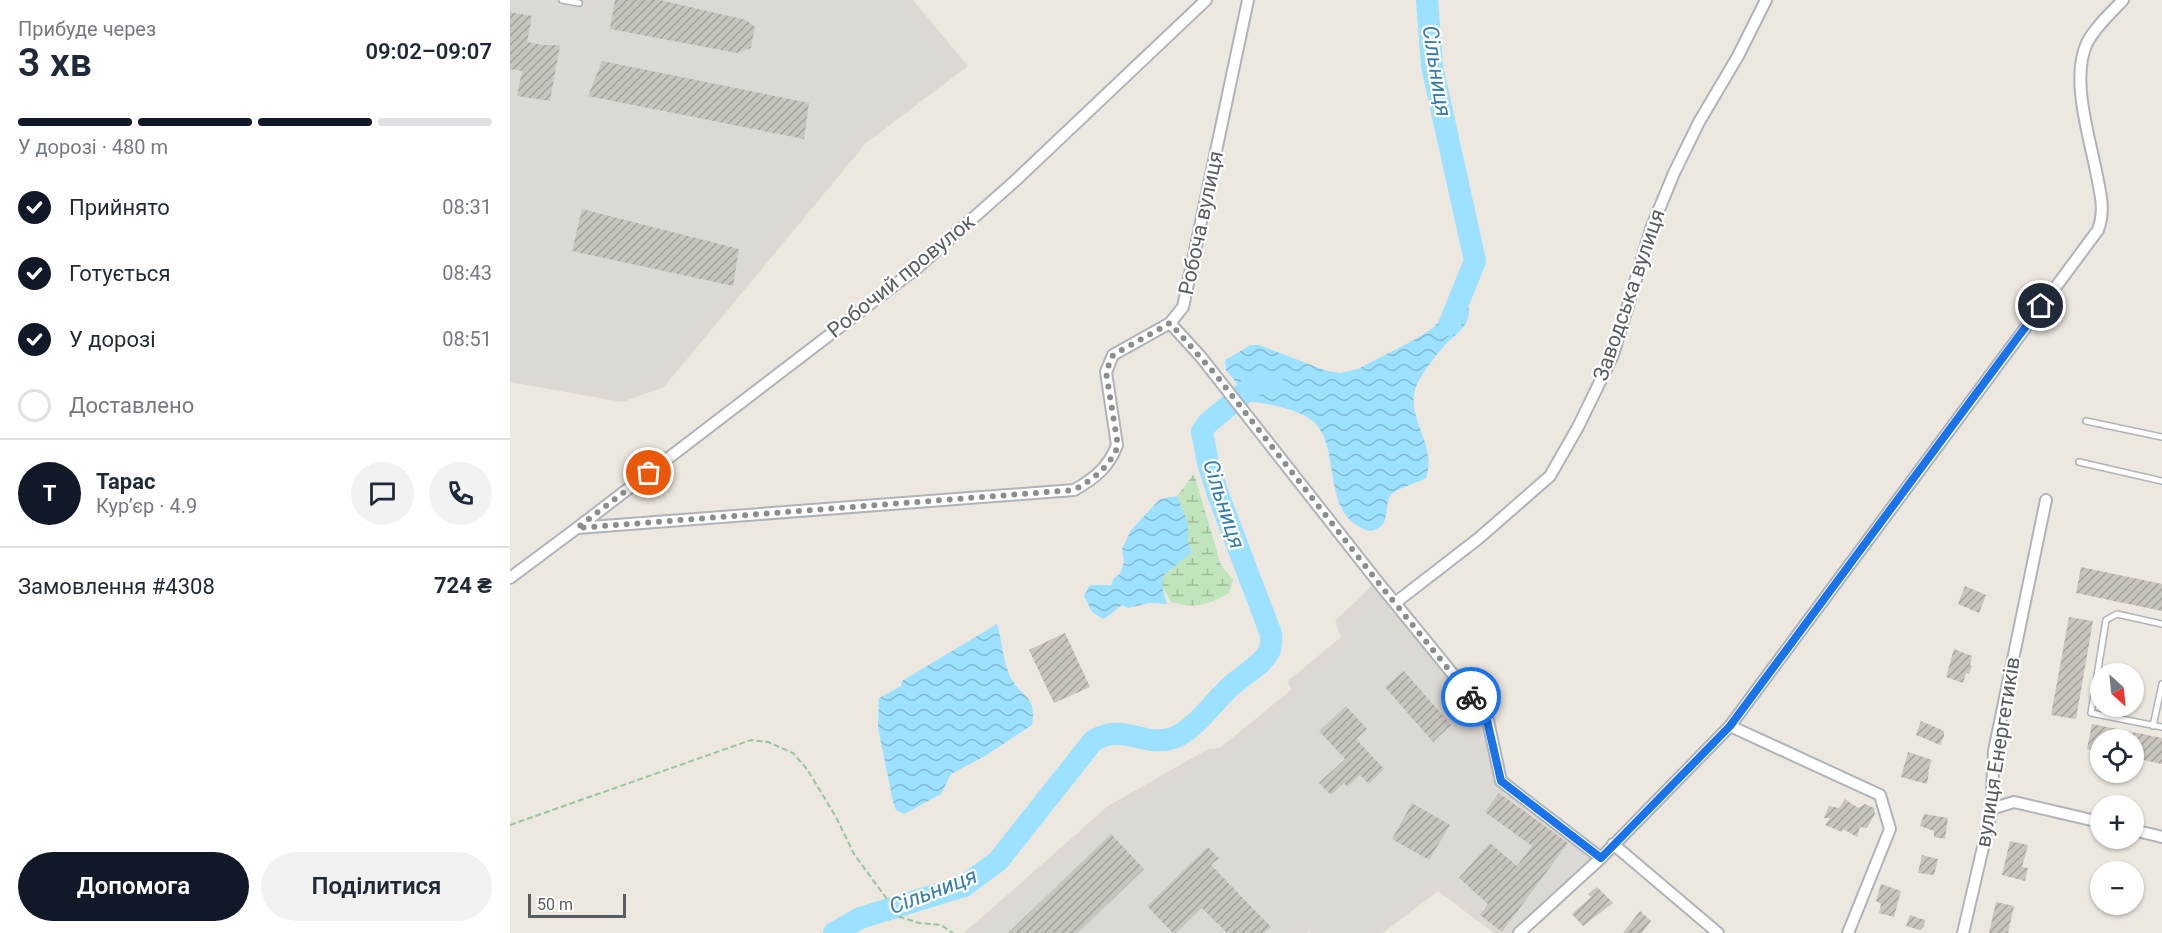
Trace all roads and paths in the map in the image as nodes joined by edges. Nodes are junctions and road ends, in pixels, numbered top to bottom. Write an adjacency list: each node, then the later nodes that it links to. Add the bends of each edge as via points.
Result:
1 (562, 0): 6 (lane)
2 (1206, 0): 13 (street, Робочий провулок, via 917,268)
3 (1248, 0): 7 (street, Робоча вулиця, via 1183,307)
4 (1766, 0): 15 (street, Заводська вулиця, via 1674,173 1651,229 1613,355 1550,476)
5 (2123, 0): 18 (street, via 2088,42 2080,76 2101,194 2103,217 2098,230)
6 (579, 3)
7 (1170, 323): 13 (street, Робоча вулиця, via 1113,355 1106,372 1118,446 1095,479 1074,490); 15 (street, via 1246,412)
8 (2086, 421): 9 (lane)
9 (2162, 437)
10 (2079, 462): 11 (lane)
11 (2162, 481)
12 (2046, 500): 21 (street, вулиця Енергетиків, via 1994,751)
13 (577, 528): 14 (street)
14 (510, 578)
15 (1395, 603): 27 (street, via 1486,716 1501,781)
16 (2162, 624): 19 (lane, via 2117,614 2106,620 2091,713)
17 (2162, 684): 19 (lane)
18 (1730, 726): 26 (street); 31 (street, via 1880,795 1890,829)
19 (2153, 726): 20 (lane)
20 (2162, 727)
21 (1991, 809): 22 (street, via 2014,802); 32 (street, вулиця Енергетиків)
22 (2090, 820)
23 (510, 825): 28 (path, via 752,740 768,742 793,753 807,769 854,854 900,917 941,924)
24 (2144, 833): 25 (street)
25 (2162, 837)
26 (1613, 844): 27 (street); 30 (street)
27 (1601, 858): 29 (street)
28 (953, 933)
29 (1520, 933)
30 (1718, 933)
31 (1848, 933)
32 (1963, 933)

